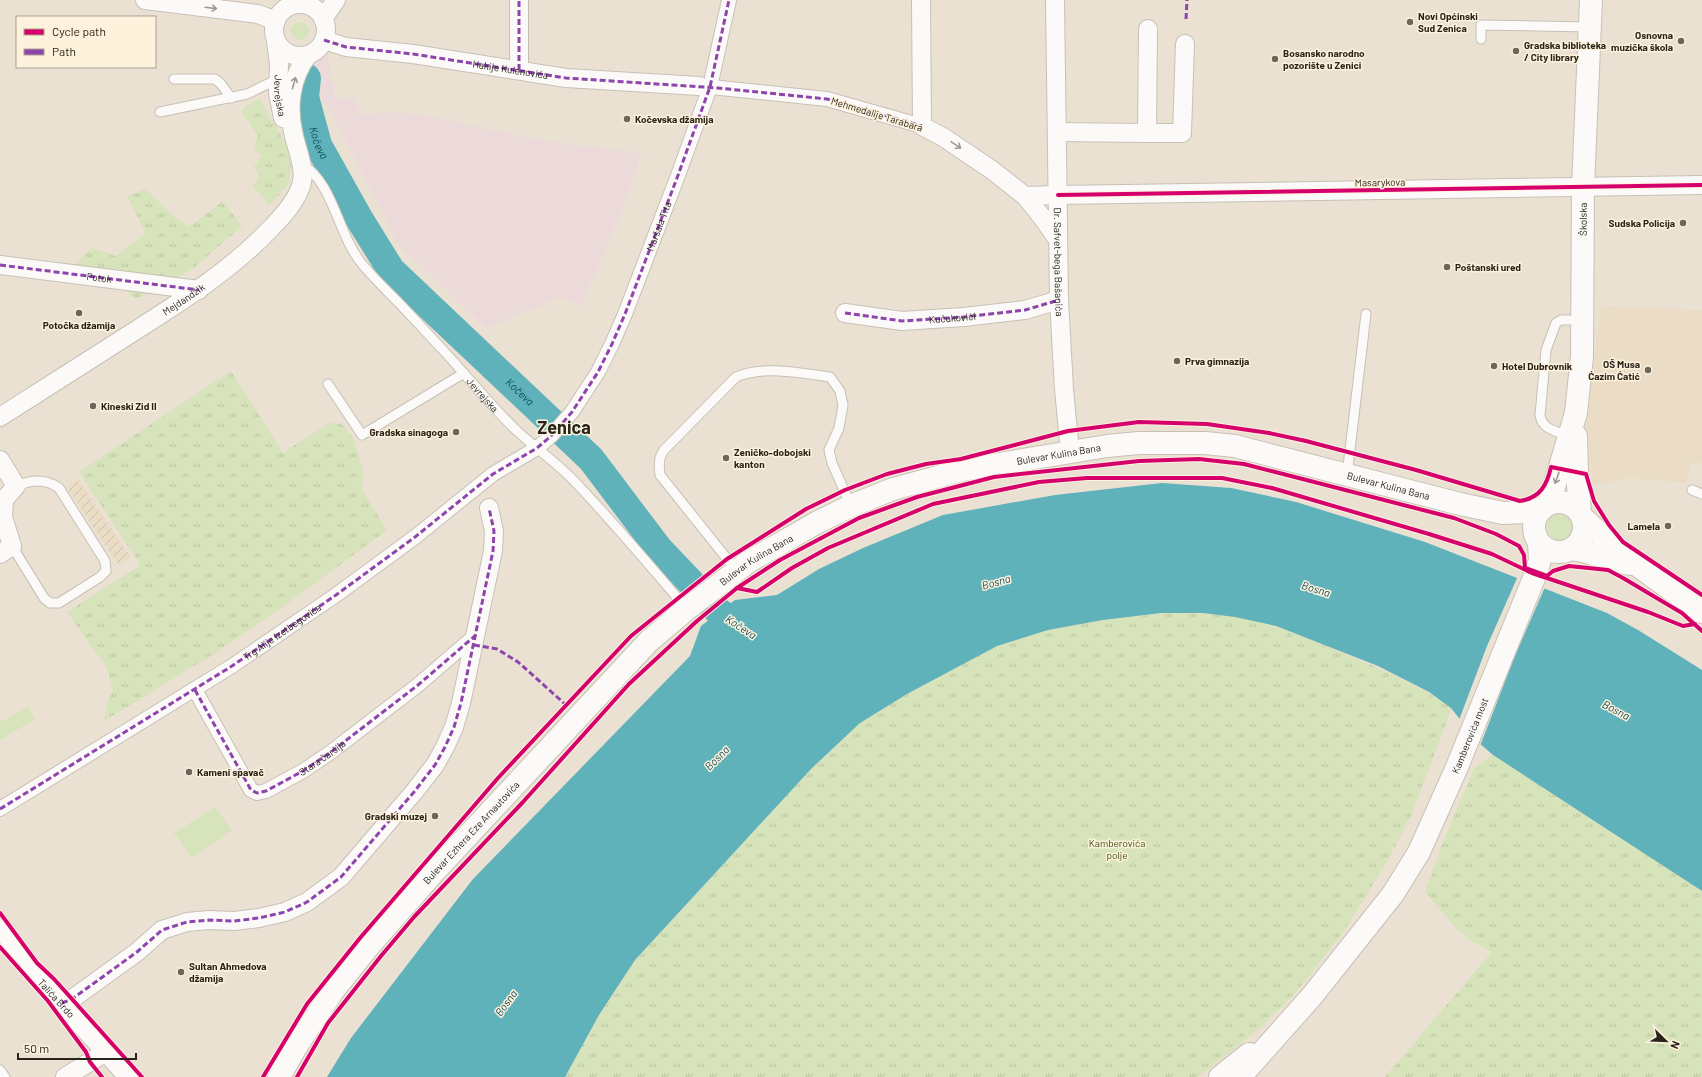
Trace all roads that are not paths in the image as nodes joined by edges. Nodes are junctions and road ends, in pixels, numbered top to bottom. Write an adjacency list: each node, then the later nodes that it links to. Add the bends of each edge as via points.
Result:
1 (145, 0): 10 (street, one-way to 10, via 258,14)
2 (336, 0): 9 (street)
3 (519, 0): 18 (street)
4 (730, 0): 21 (street, Maršala Tita)
5 (921, 0): 24 (street)
6 (1055, 0): 25 (street, Dr. Safvet-bega Bašagića)
7 (1591, 0): 11 (street, Školska)
8 (295, 3): 9 (street, via 306,5); 10 (street, via 280,14)
9 (323, 19): 14 (street)
10 (276, 21): 15 (street)
11 (1590, 27): 13 (lane, via 1481,25); 30 (street, Školska)
12 (1148, 29): 26 (street)
13 (1481, 39)
14 (324, 40): 17 (street, via 315,52); 18 (street, Hakije Kulenovića, via 346,47)
15 (276, 41): 17 (street, via 287,53 294,56); 20 (street, Jevrejska)
16 (1185, 44): 26 (street, via 1182,133)
17 (308, 55): 27 (street, Jevrejska, one-way to 17, via 290,110 291,93 296,74)
18 (519, 70): 21 (street, Hakije Kulenovića, via 566,78)
19 (174, 79): 22 (lane, via 215,79 222,84)
20 (278, 79): 22 (lane, via 247,94); 27 (street, Jevrejska, via 281,114)
21 (704, 87): 24 (street, Mehmedalije Tarabara, via 827,99); 44 (street, Maršala Tita, via 674,186 615,338 598,372 572,412)
22 (231, 98): 23 (lane)
23 (160, 112)
24 (922, 126): 32 (street, Mehmedalije Tarabara, one-way to 32, via 992,170)
25 (1058, 132): 26 (street); 31 (street, Dr. Safvet-bega Bašagića)
26 (1147, 133)
27 (294, 135): 28 (street, Mejdandžik)
28 (302, 164): 35 (street, Mejdandžik, via 300,190 294,201 258,243); 40 (lane, Jevrejska, via 317,176 357,258)
29 (1702, 185): 30 (street, Masarykova)
30 (1583, 187): 31 (street, Masarykova); 39 (street, Školska)
31 (1058, 195): 32 (street); 33 (street, Dr. Safvet-bega Bašagića)
32 (1025, 196): 33 (street, Mehmedalije Tarabara)
33 (1058, 240): 36 (street, Dr. Safvet-bega Bašagića)
34 (0, 265): 35 (street, Potok)
35 (199, 290): 43 (street, Mejdandžik)
36 (1059, 300): 37 (street, Kučukovići, via 1025,310 902,321); 47 (street, Dr. Safvet-bega Bašagića)
37 (845, 313)
38 (1366, 314): 49 (lane)
39 (1584, 320): 42 (street, Školska); 45 (lane, via 1562,320 1556,323 1546,350 1541,423 1546,428)
40 (464, 373): 41 (lane, via 362,435); 46 (lane, Jevrejska, via 492,406)
41 (328, 384)
42 (1576, 413): 45 (street, Školska); 57 (street, Školska, via 1577,472)
43 (0, 417)
44 (551, 436): 46 (street, Trg Alije Izetbegovića)
45 (1570, 437): 55 (street, Školska, one-way to 55)
46 (537, 448): 62 (lane, Jevrejska, via 577,482); 65 (street, Trg Alije Izetbegovića, via 493,474 415,537 336,595)
47 (1070, 452): 49 (street, Bulevar Kulina Bana, via 1139,443 1205,443 1235,446); 54 (street, Bulevar Kulina Bana, via 963,470 893,489)
48 (0, 460): 50 (street)
49 (1347, 475): 53 (street, Bulevar Kulina Bana)
50 (16, 486): 59 (street, via 4,500); 59 (lane, via 27,481 42,480 60,488 105,561 106,571 59,603 50,603)
51 (1692, 490): 52 (lane)
52 (1702, 494)
53 (1460, 504): 55 (street, Bulevar Kulina Bana, via 1503,513 1527,512); 58 (street, Bulevar Kulina Bana)
54 (851, 506): 61 (street, Bulevar Kulina Bana, via 818,522); 61 (lane, via 829,450 839,428 842,405 840,391 830,377 792,372 749,372 736,377 660,454 658,464 660,475)
55 (1546, 506): 57 (street, via 1563,502 1576,508); 58 (street, via 1535,519)
56 (489, 508): 64 (street, via 494,531 493,552)
57 (1582, 516): 58 (street, via 1585,525 1583,536 1577,546); 60 (street, Bulevar Kulina Bana, via 1618,551)
58 (1550, 544): 60 (street, Bulevar Kulina Bana); 71 (street, Kamberovića most, via 1418,852 1393,894 1312,996 1288,1024)
59 (6, 550)
60 (1639, 567): 63 (street, Bulevar Kulina Bana)
61 (732, 573): 62 (street, Bulevar Kulina Bana)
62 (687, 609): 75 (street, Bulevar Ezhera Eze Arnautovića, via 649,641 600,692 369,946 333,991)
63 (1702, 612)
64 (476, 635): 65 (street, Stara čaršija, via 418,685 331,752 303,771 266,791 257,793 251,790); 68 (street, via 454,727 435,765 341,877 307,902 285,912 234,921 187,922 162,930 137,952 72,999)
65 (195, 690): 66 (street, Trg Alije Izetbegovića)
66 (0, 810)
67 (0, 929): 68 (street, Talića Brdo)
68 (62, 1003): 69 (street, Talića Brdo)
69 (114, 1064): 73 (street); 74 (street, Talića Brdo)
70 (0, 1070): 72 (lane)
71 (1235, 1075)
72 (5, 1077)
73 (65, 1077)
74 (128, 1077)
75 (279, 1077)

